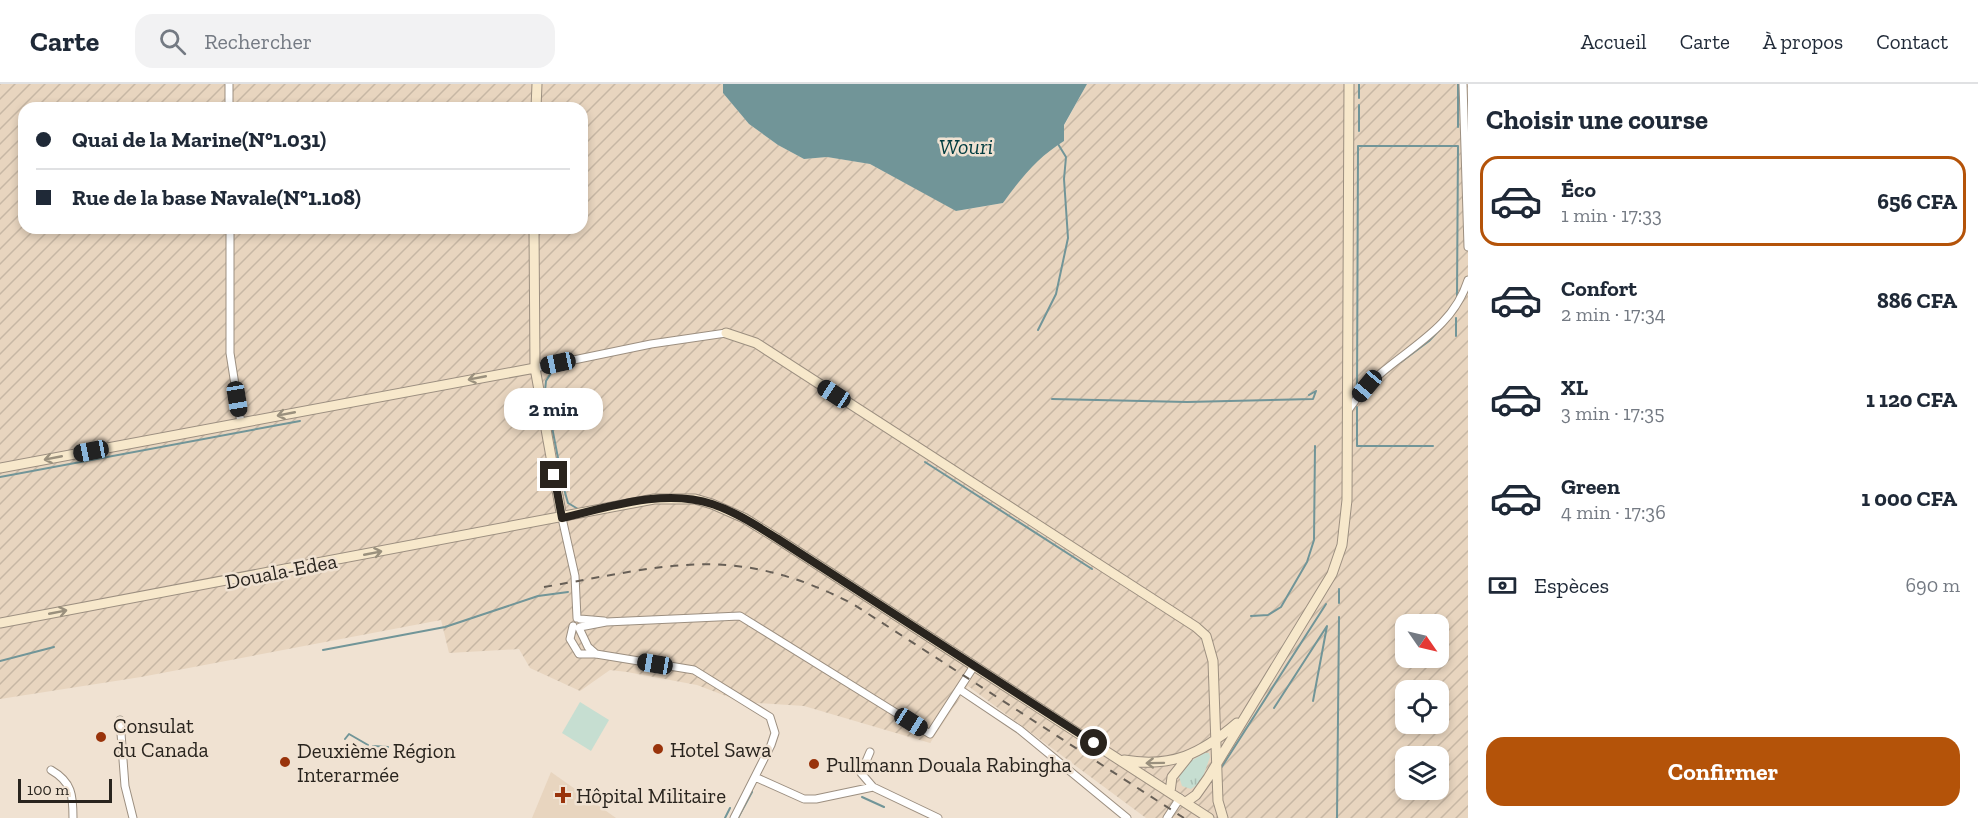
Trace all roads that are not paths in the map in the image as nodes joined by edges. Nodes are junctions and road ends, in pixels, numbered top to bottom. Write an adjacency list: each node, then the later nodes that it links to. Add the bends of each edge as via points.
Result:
1 (229, 84): 5 (street)
2 (537, 84): 6 (main road)
3 (1349, 84): 13 (main road)
4 (1463, 84): 9 (street)
5 (229, 102)
6 (536, 102)
7 (230, 234): 14 (street, via 230,353)
8 (534, 234): 12 (main road)
9 (1468, 248)
10 (1468, 280): 13 (street, via 1449,316 1377,375)
11 (726, 333): 12 (street); 24 (main road, via 756,343 1196,627 1211,648)
12 (535, 368): 14 (main road, one-way to 14); 16 (main road)
13 (1349, 409): 22 (main road, via 1347,500 1337,564)
14 (241, 423): 15 (main road, one-way to 15)
15 (0, 468)
16 (562, 518): 17 (main road, Douala-Edea, one-way to 16); 18 (street, via 575,576); 20 (main road, Douala-Edea, via 654,499 712,504 778,539)
17 (0, 623)
18 (578, 623): 19 (street, via 588,647); 19 (street, via 570,639 574,650 583,656); 21 (street, via 725,615 747,618 930,734)
19 (596, 654): 30 (street, via 694,670 765,712 775,733)
20 (974, 666): 21 (street); 27 (main road, Douala-Edea)
21 (959, 689): 38 (street, via 1020,730)
22 (1244, 717): 24 (main road); 28 (main road)
23 (120, 720): 35 (street, via 125,786)
24 (1217, 739): 26 (main road); 28 (main road)
25 (870, 752): 31 (street, via 861,773)
26 (1189, 755): 27 (main road, one-way to 27, via 1167,763); 32 (main road, via 1175,771)
27 (1119, 760): 32 (main road, Douala-Edea)
28 (1216, 764): 33 (main road, via 1202,788); 41 (main road)
29 (51, 770): 34 (street, via 64,778 71,789)
30 (755, 777): 31 (street, via 804,799); 36 (street)
31 (873, 787): 37 (street)
32 (1170, 792): 33 (main road, Douala-Edea)
33 (1183, 800): 39 (street); 40 (main road, Douala-Edea)
34 (73, 818)
35 (134, 818)
36 (734, 818)
37 (938, 818)
38 (1127, 818)
39 (1167, 818)
40 (1209, 818)
41 (1223, 818)

